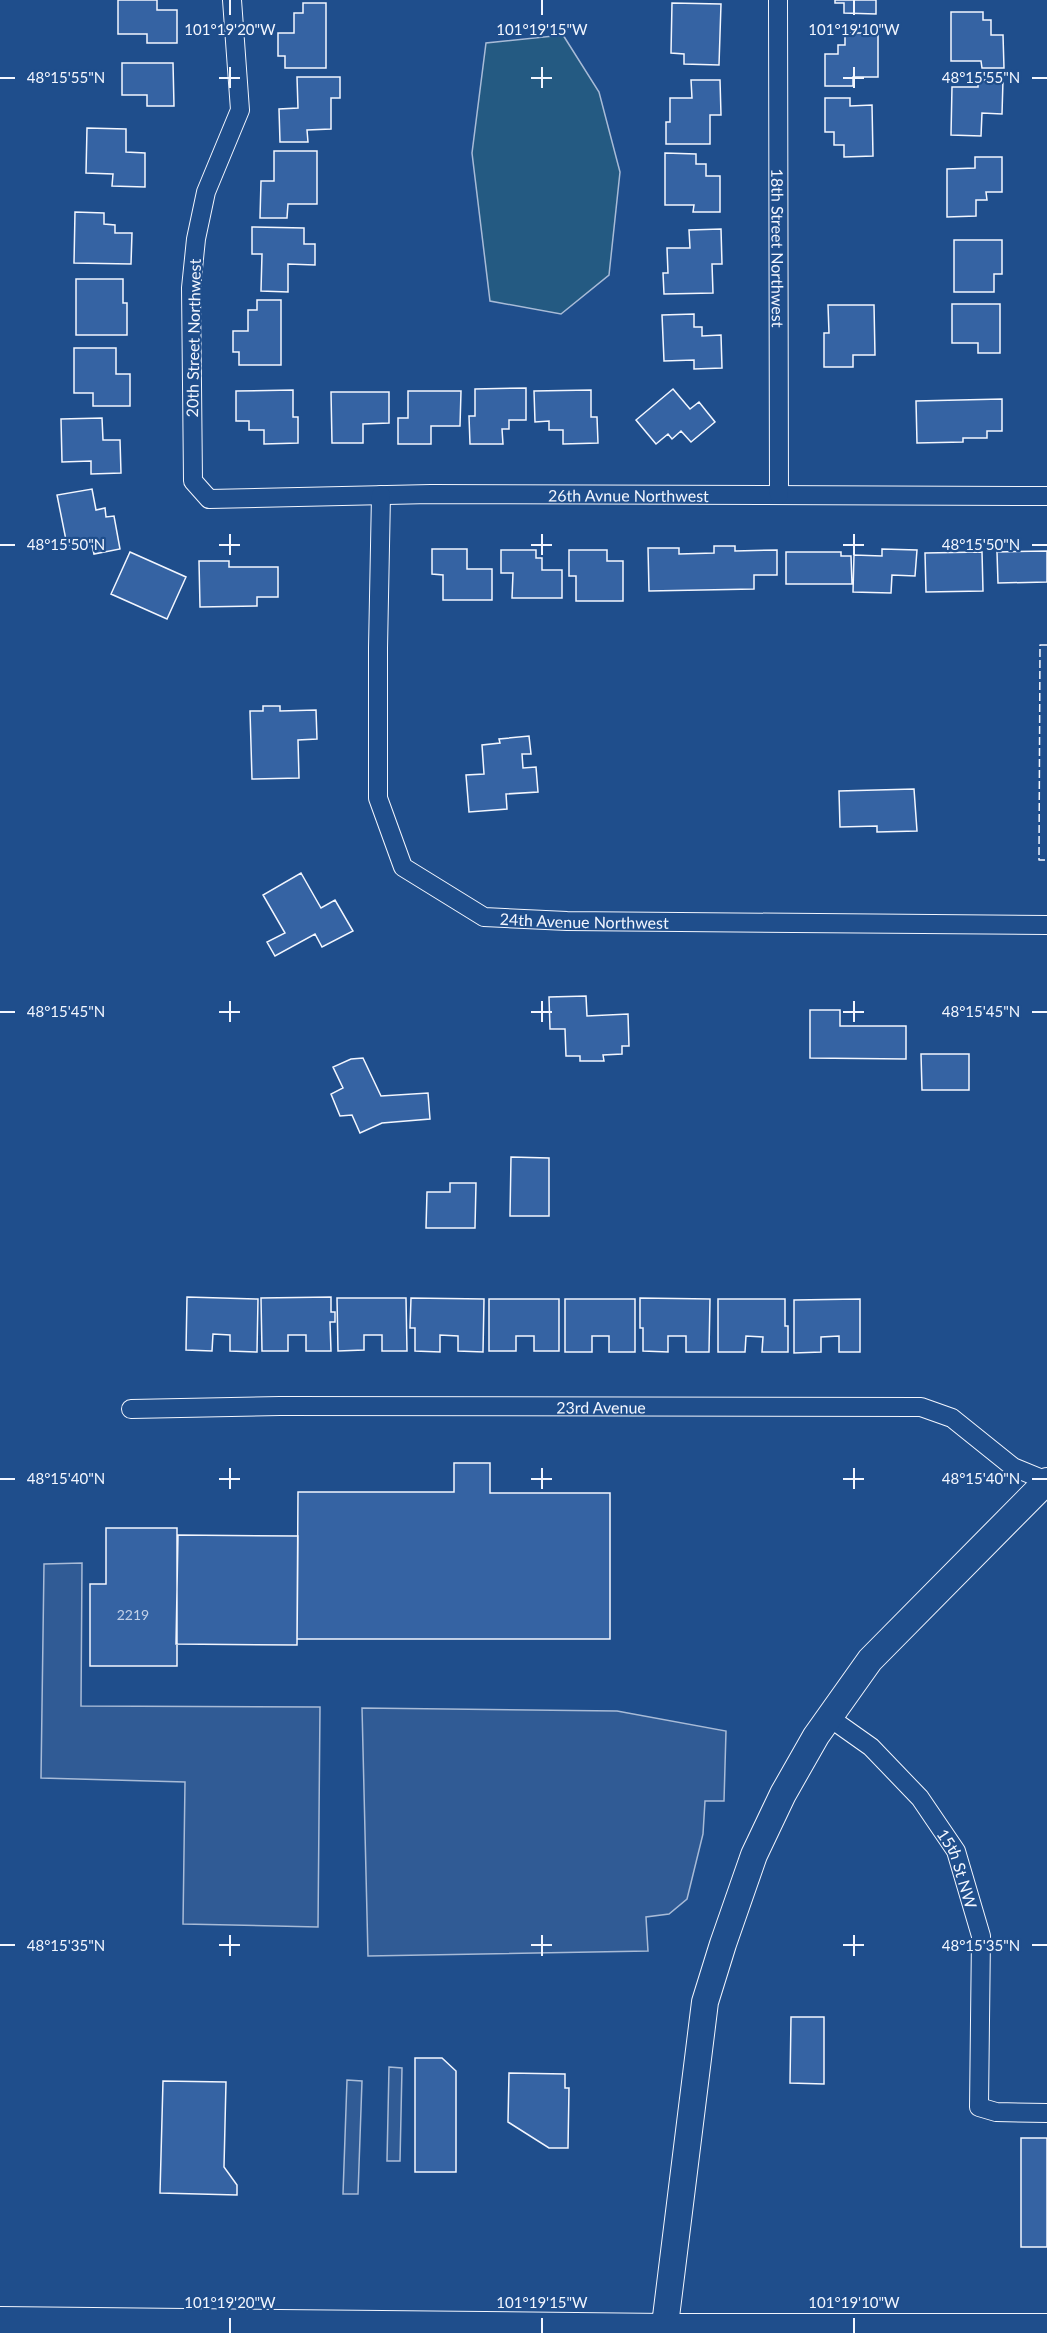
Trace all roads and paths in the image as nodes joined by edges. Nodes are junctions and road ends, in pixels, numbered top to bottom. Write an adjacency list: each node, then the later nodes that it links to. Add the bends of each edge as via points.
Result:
1 (232, 0): 6 (street, 20th Street Northwest, via 240,110 206,192 191,288 193,481)
2 (778, 0): 4 (street, 18th Street Northwest)
3 (381, 495): 4 (street, 26th Avnue Northwest); 6 (street, 26th Avnue Northwest); 7 (street, 24th Avenue Northwest, via 378,798 403,867 484,917)
4 (779, 495): 5 (street, 26th Avnue Northwest)
5 (1047, 496)
6 (209, 499)
7 (1047, 925)
8 (132, 1409): 9 (street, 23rd Avenue, via 921,1407 952,1418 1013,1467)
9 (1047, 1481): 10 (street, via 870,1660)
10 (830, 1718): 11 (street, 15th St NW, via 871,1747 920,1798 956,1851 981,1936 979,2107 996,2112); 14 (street, via 783,1794 754,1855 705,2002)
11 (1047, 2113)
12 (0, 2320): 14 (street)
13 (1047, 2327): 15 (street)
14 (664, 2330): 15 (street)
15 (989, 2330)

